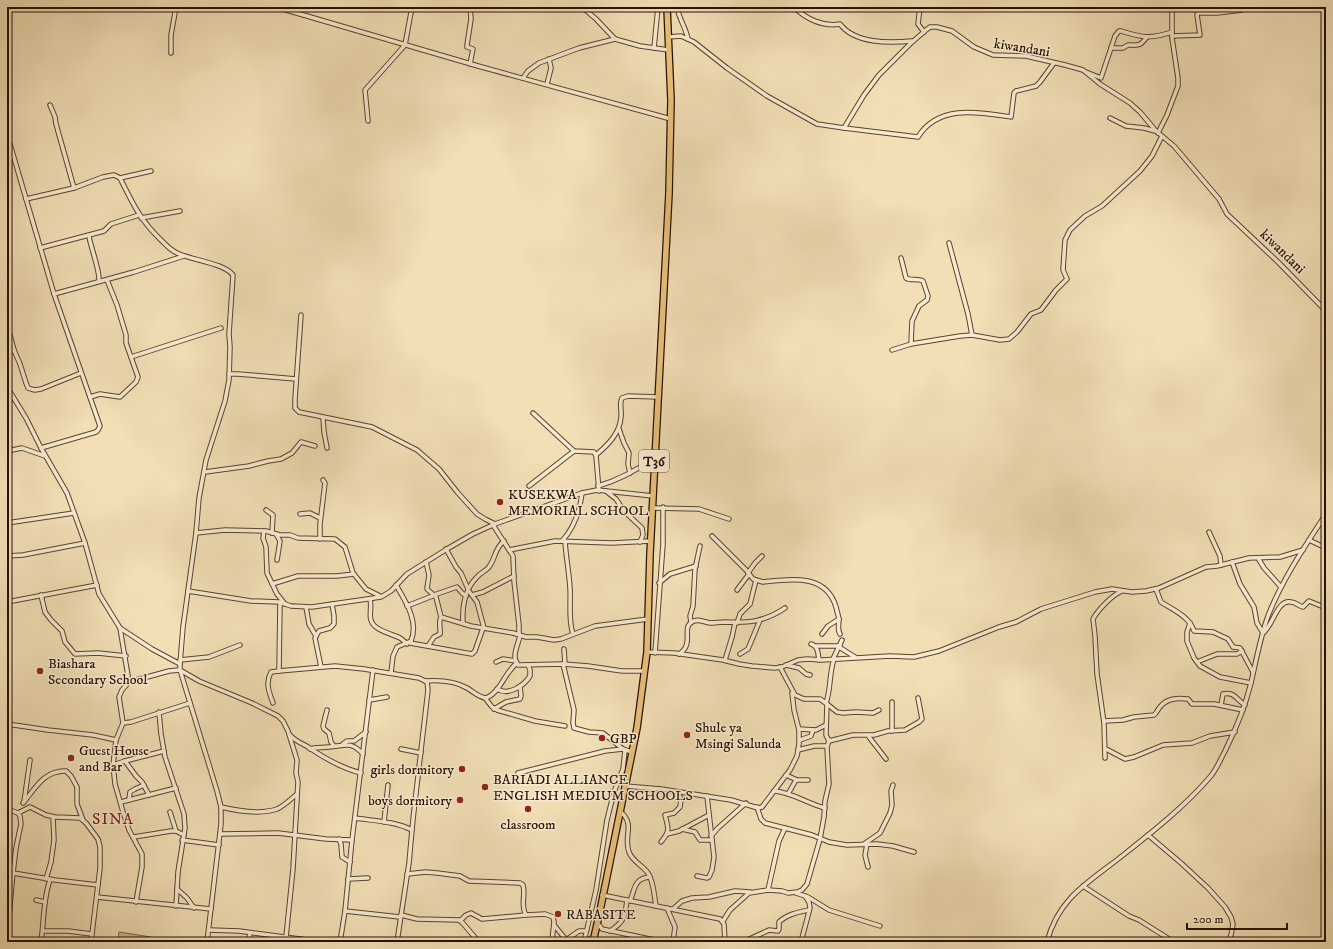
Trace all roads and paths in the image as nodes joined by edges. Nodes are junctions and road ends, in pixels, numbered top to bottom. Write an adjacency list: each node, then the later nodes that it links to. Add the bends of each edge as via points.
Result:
1 (176, 7): 24 (street)
2 (276, 7): 20 (street)
3 (412, 7): 20 (street)
4 (470, 7): 27 (street, via 467,47 473,49)
5 (582, 7): 17 (street)
6 (658, 7): 21 (street)
7 (667, 7): 15 (highway, T36)
8 (676, 7): 18 (street)
9 (794, 7): 19 (street, via 806,17 824,25 840,24 844,30 861,38)
10 (920, 7): 13 (street, via 918,24)
11 (1172, 7): 14 (street)
12 (1246, 7): 14 (street, via 1242,10 1198,13 1200,36)
13 (924, 32): 19 (street, kiwandani); 26 (street, kiwandani, via 937,27 952,32 974,47 993,55 1026,56)
14 (1172, 34): 16 (street); 36 (street, via 1178,86 1167,115)
15 (668, 36): 18 (street, via 681,36); 23 (highway, T36)
16 (1147, 37): 22 (street, via 1138,46); 22 (street, via 1120,31 1115,36)
17 (615, 40): 21 (street); 25 (street, via 595,43)
18 (688, 40): 35 (street, via 756,89 801,116 817,124)
19 (913, 41): 35 (street, kiwandani, via 879,75)
20 (405, 45): 27 (street); 34 (street, via 365,90)
21 (654, 48): 23 (street)
22 (1111, 48): 28 (street, via 1101,78)
23 (669, 50): 32 (highway, T36)
24 (171, 52)
25 (549, 59): 29 (street, via 535,65); 30 (street, via 551,68)
26 (1054, 63): 28 (street, kiwandani); 35 (street, via 1036,86 1014,93 1011,117 977,112 946,115 923,129 918,137)
27 (470, 64): 29 (street)
28 (1083, 70): 36 (street, kiwandani, via 1130,103)
29 (523, 78): 30 (street)
30 (547, 84): 32 (street)
31 (50, 105): 41 (street)
32 (671, 118): 67 (highway, T36)
33 (1110, 118): 36 (street, via 1126,126)
34 (368, 121)
35 (844, 128)
36 (1157, 132): 38 (street, kiwandani)
37 (7, 134): 42 (street)
38 (1162, 136): 53 (street, kiwandani, via 1174,146 1218,199 1227,214); 57 (street, via 1140,172 1111,199 1085,216 1070,230 1065,240 1063,270 1067,279 1041,310 1030,314 1009,339)
39 (152, 171): 40 (street)
40 (120, 178): 41 (street, via 114,175 103,177); 44 (street)
41 (74, 188): 42 (street)
42 (26, 199): 47 (street)
43 (180, 210): 44 (street)
44 (140, 216): 45 (street, via 110,224 104,231); 48 (street, via 169,247 176,253)
45 (89, 236): 47 (street); 51 (street, via 100,276)
46 (950, 244): 57 (street)
47 (40, 248): 52 (street)
48 (186, 256): 50 (street); 64 (street, via 224,267 233,275)
49 (901, 258): 58 (street, via 906,278 923,280 928,296 919,306 912,321)
50 (107, 280): 51 (street); 62 (street)
51 (99, 281): 52 (street)
52 (54, 294): 63 (street)
53 (1326, 311)
54 (301, 315): 65 (street)
55 (7, 324): 59 (street)
56 (221, 328): 62 (street)
57 (972, 335): 58 (street)
58 (911, 344): 60 (street)
59 (14, 350): 61 (street); 63 (street, via 28,388 41,389)
60 (892, 350)
61 (7, 353)
62 (131, 357): 68 (street, via 138,378 127,391 120,397 100,394)
63 (81, 373): 68 (street)
64 (229, 374): 65 (street); 80 (street, via 225,401 206,460)
65 (296, 379): 70 (street, via 296,410)
66 (7, 387): 73 (street)
67 (658, 397): 71 (street, via 622,398); 79 (highway, T36)
68 (90, 398): 73 (street, via 100,426 98,430)
69 (533, 413): 75 (street)
70 (323, 418): 74 (street); 98 (street, via 378,429 418,450 439,469 477,514)
71 (619, 428): 77 (street, via 609,443); 81 (street, via 630,453)
72 (315, 446): 80 (street, via 301,442 292,453 281,459)
73 (41, 448): 78 (street)
74 (328, 448)
75 (574, 451): 77 (street, via 592,451); 83 (street)
76 (7, 452): 78 (street, via 22,448)
77 (596, 455): 84 (street)
78 (45, 456): 92 (street, via 67,493)
79 (654, 458): 81 (street); 88 (highway, T36)
80 (205, 472): 101 (street, via 199,498)
81 (630, 473): 84 (street)
82 (323, 480): 95 (street, via 325,483)
83 (529, 486)
84 (598, 486): 85 (street)
85 (599, 491): 86 (street); 87 (street)
86 (606, 491): 88 (street); 109 (street, via 642,528)
87 (582, 493): 98 (street); 107 (street, via 574,523)
88 (653, 496): 90 (highway, T36)
89 (663, 507): 90 (street); 96 (street, via 699,509); 128 (street)
90 (653, 508): 108 (highway, T36)
91 (266, 510): 102 (street, via 273,514)
92 (74, 513): 97 (street); 110 (street)
93 (300, 514): 95 (street, via 310,513)
94 (1326, 514): 105 (street)
95 (320, 518): 104 (street)
96 (728, 519)
97 (7, 523)
98 (494, 524): 106 (street); 113 (street)
99 (264, 531): 101 (street, via 225,530); 102 (street); 129 (street, via 262,538 266,547 266,568)
100 (1209, 532): 122 (street, via 1220,556)
101 (196, 533): 136 (street)
102 (274, 533): 104 (street); 119 (street, via 280,541)
103 (712, 536): 125 (street)
104 (320, 539): 124 (street, via 336,539 342,544)
105 (1309, 540): 112 (street); 115 (street)
106 (504, 541): 114 (street); 134 (street, via 496,549 489,567 477,577)
107 (564, 541): 109 (street); 114 (street, via 545,542); 163 (street)
108 (651, 541): 109 (street); 153 (highway, T36)
109 (640, 542)
110 (85, 543): 116 (street); 130 (street)
111 (700, 546): 123 (street)
112 (1326, 548)
113 (446, 549): 120 (street); 134 (street)
114 (509, 550): 126 (street, via 513,556)
115 (1303, 550): 118 (street, via 1280,557); 132 (street)
116 (7, 556)
117 (762, 556): 125 (street, via 755,562)
118 (1258, 558): 121 (street); 132 (street)
119 (277, 560)
120 (426, 562): 131 (street, via 407,574); 139 (street, via 429,575 427,589)
121 (1232, 562): 122 (street); 162 (street, via 1240,584 1254,606 1258,626)
122 (1221, 565): 133 (street, via 1203,568)
123 (696, 566): 128 (street, via 670,574); 156 (street)
124 (354, 574): 129 (street, via 298,576); 142 (street, via 366,589)
125 (749, 574): 127 (street); 135 (street)
126 (514, 576): 140 (street); 166 (street)
127 (756, 580): 154 (street, via 763,582 803,579 815,582 832,598); 158 (street, via 750,604 740,614)
128 (659, 583): 178 (street)
129 (272, 584): 146 (street)
130 (96, 585): 138 (street); 160 (street)
131 (396, 585): 142 (street); 148 (street)
132 (1281, 587): 162 (street)
133 (1156, 589): 137 (street); 159 (street, via 1161,602 1182,614)
134 (468, 590): 140 (street); 141 (street)
135 (737, 590)
136 (188, 591): 145 (street); 186 (street)
137 (1122, 591): 182 (street, via 1105,590 1060,602 1016,622 924,655); 223 (street, via 1115,594 1093,619 1097,681)
138 (41, 595): 144 (street); 181 (street, via 46,613 62,631 65,642 76,654)
139 (435, 595): 141 (street, via 457,587); 148 (street); 152 (street)
140 (472, 595): 161 (street, via 477,602)
141 (466, 596): 157 (street)
142 (381, 597): 143 (street)
143 (370, 599): 147 (street); 169 (street, via 372,623 378,629)
144 (7, 602)
145 (280, 603): 146 (street); 197 (street)
146 (285, 604): 149 (street)
147 (332, 604): 149 (street); 167 (street, via 334,624)
148 (407, 606): 169 (street, via 414,622 414,633)
149 (306, 607): 167 (street, via 311,630)
150 (785, 608): 155 (street)
151 (1326, 608): 162 (street, via 1309,601 1303,607 1286,602 1280,606)
152 (441, 617): 157 (street); 172 (street, via 440,634 434,637)
153 (648, 619): 163 (street, via 595,626); 176 (highway, T36)
154 (839, 619): 164 (street, via 828,626); 165 (street)
155 (760, 620): 158 (street); 180 (street, via 748,649)
156 (691, 622): 158 (street, via 698,620); 179 (street, via 687,646)
157 (463, 623): 161 (street)
158 (736, 623): 184 (street)
159 (1190, 623): 177 (street, via 1194,631 1213,632 1228,639 1233,647 1240,648); 189 (street, via 1186,636)
160 (120, 628): 181 (street); 186 (street, via 152,649)
161 (483, 628): 166 (street); 172 (street, via 472,654)
162 (1263, 633): 199 (street)
163 (573, 634): 166 (street, via 554,640)
164 (822, 634)
165 (840, 634)
166 (519, 635): 188 (street)
167 (316, 636): 193 (street)
168 (842, 640): 174 (street)
169 (408, 644): 172 (street); 200 (street, via 397,647)
170 (811, 644): 173 (street)
171 (240, 645): 186 (street, via 208,657)
172 (428, 646)
173 (816, 646): 174 (street); 185 (street)
174 (839, 646): 182 (street); 183 (street)
175 (564, 649): 190 (street)
176 (647, 652): 178 (street); 198 (highway, T36)
177 (1242, 652): 189 (street, via 1217,654); 199 (street)
178 (655, 653): 179 (street)
179 (679, 654): 184 (street)
180 (740, 654)
181 (126, 656): 203 (street)
182 (855, 658): 183 (street)
183 (833, 659): 185 (street); 215 (street)
184 (725, 660): 194 (street, via 752,666)
185 (819, 660): 192 (street, via 798,660)
186 (180, 662): 195 (street)
187 (496, 662): 188 (street, via 503,659)
188 (516, 662): 191 (street); 206 (street)
189 (1197, 662): 204 (street, via 1220,677)
190 (564, 664): 191 (street); 198 (street); 245 (street, via 574,710 574,728 603,733)
191 (528, 665): 205 (street, via 530,676)
192 (786, 665): 194 (street); 201 (street, via 799,668)
193 (321, 667): 196 (street); 197 (street)
194 (780, 667): 207 (street)
195 (180, 670): 203 (street); 213 (street); 233 (street, via 199,682 278,716)
196 (373, 670): 200 (street); 211 (street)
197 (279, 671): 214 (street, via 271,672 268,679)
198 (644, 672): 249 (highway, T36)
199 (1253, 672): 204 (street)
200 (391, 673): 202 (street)
201 (810, 675)
202 (425, 681): 209 (street, via 457,684); 251 (street, via 428,690)
203 (129, 682): 224 (street, via 119,697)
204 (1251, 683): 217 (street)
205 (520, 686): 206 (street, via 505,692); 218 (street, via 520,699 506,702)
206 (497, 689): 209 (street)
207 (792, 692): 215 (street, via 804,699 820,699); 228 (street)
208 (387, 696): 211 (street)
209 (485, 698): 218 (street)
210 (918, 698): 230 (street, via 922,719 905,730)
211 (369, 700): 231 (street)
212 (892, 702): 230 (street)
213 (190, 703): 222 (street); 277 (street)
214 (273, 703)
215 (826, 704): 220 (street, via 843,713 873,713); 226 (street)
216 (1221, 705): 217 (street, via 1223,694 1227,693 1233,694); 221 (street); 223 (street, via 1192,704 1188,699 1173,698 1162,704 1154,715)
217 (1245, 705): 221 (street)
218 (494, 709): 227 (street)
219 (327, 710): 241 (street, via 323,726)
220 (879, 710)
221 (1243, 710): 232 (street)
222 (159, 712): 224 (street); 248 (street)
223 (1104, 720): 246 (street)
224 (124, 723): 237 (street)
225 (7, 724): 237 (street)
226 (826, 725): 229 (street); 239 (street)
227 (565, 726)
228 (799, 729): 229 (street); 238 (street)
229 (813, 730): 238 (street, via 811,736)
230 (892, 731): 234 (street)
231 (366, 732): 240 (street, via 354,741); 250 (street)
232 (1235, 732): 246 (street, via 1210,736 1192,743 1163,745 1125,759); 297 (street, via 1210,778)
233 (289, 734): 243 (street); 269 (street, via 296,760)
234 (877, 734): 235 (street); 236 (street)
235 (865, 735): 236 (street); 239 (street)
236 (869, 737): 253 (street)
237 (116, 740): 256 (street)
238 (800, 740): 247 (street)
239 (828, 740): 242 (street)
240 (343, 744): 241 (street); 250 (street, via 354,746)
241 (334, 746): 243 (street)
242 (827, 746): 247 (street); 279 (street, via 830,779)
243 (310, 749): 257 (street, via 338,765)
244 (401, 749): 251 (street)
245 (624, 749): 249 (street); 258 (street, via 605,751); 350 (street, via 623,769 607,820 596,890)
246 (1106, 749): 252 (street)
247 (798, 750): 259 (street)
248 (164, 751): 255 (street); 266 (street)
249 (632, 752): 265 (highway, T36)
250 (363, 754): 257 (street)
251 (421, 754): 292 (street)
252 (1105, 758)
253 (886, 759)
254 (30, 760): 275 (street)
255 (126, 761): 256 (street); 262 (street)
256 (114, 765): 274 (street, via 115,784)
257 (361, 773): 287 (street)
258 (518, 773)
259 (786, 775): 260 (street); 267 (street)
260 (796, 780): 261 (street); 270 (street)
261 (808, 780)
262 (144, 785): 271 (street); 273 (street, via 130,792)
263 (388, 785): 289 (street)
264 (893, 785): 306 (street, via 890,813 880,833)
265 (625, 786): 268 (street); 282 (highway, T36)
266 (176, 788): 271 (street); 296 (street, via 184,814)
267 (774, 791): 270 (street); 278 (street, via 764,805)
268 (678, 792): 272 (street); 295 (street, via 681,799 680,807 674,813 665,815 668,825)
269 (297, 794): 277 (street, via 276,809 253,811); 298 (street)
270 (788, 794): 279 (street)
271 (149, 795): 273 (street)
272 (707, 796): 276 (street); 285 (street)
273 (129, 800): 274 (street)
274 (120, 802): 299 (street, via 129,830)
275 (23, 803): 281 (street); 288 (street, via 49,774 66,772 77,787 77,804)
276 (746, 803): 278 (street); 300 (street, via 718,828)
277 (221, 808): 294 (street)
278 (757, 808): 290 (street, via 762,822)
279 (825, 808): 302 (street)
280 (7, 809): 284 (street)
281 (24, 809): 284 (street); 286 (street, via 33,808)
282 (620, 811): 314 (street, via 628,822 630,853); 325 (highway, T36)
283 (170, 812): 293 (street)
284 (18, 813): 311 (street, via 22,824)
285 (709, 815): 291 (street); 300 (street)
286 (53, 817): 288 (street); 316 (street, via 53,846)
287 (355, 818): 289 (street); 304 (street)
288 (83, 820): 318 (street, via 100,847)
289 (384, 822): 292 (street)
290 (785, 828): 302 (street); 322 (street, via 779,841)
291 (682, 829): 295 (street); 300 (street, via 695,832 700,840)
292 (412, 830): 312 (street)
293 (176, 831): 296 (street); 299 (street)
294 (220, 834): 298 (street, via 274,833); 307 (street)
295 (666, 834): 305 (street)
296 (184, 835): 303 (street)
297 (1148, 835): 319 (street); 379 (street, via 1225,906 1233,924)
298 (295, 836): 301 (street); 354 (street)
299 (134, 837): 331 (street, via 142,854)
300 (711, 838): 313 (street, via 714,856 711,875 707,878)
301 (339, 839): 304 (street); 309 (street, via 342,857)
302 (820, 839): 306 (street, via 840,844); 320 (street, via 809,879)
303 (182, 840): 307 (street); 321 (street)
304 (352, 840): 309 (street)
305 (661, 842)
306 (865, 844): 308 (street, via 893,846); 310 (street)
307 (219, 845): 337 (street)
308 (914, 852)
309 (350, 862): 317 (street)
310 (868, 867)
311 (12, 874): 316 (street); 340 (street)
312 (407, 874): 341 (street, via 426,872 460,876 469,881 520,883 524,888 522,906); 342 (street)
313 (697, 876)
314 (650, 877): 329 (street, via 638,881); 333 (street)
315 (368, 878): 317 (street)
316 (48, 879): 318 (street); 330 (street)
317 (348, 879): 339 (street)
318 (98, 884): 327 (street)
319 (1083, 886): 377 (street, via 1058,913); 378 (street)
320 (803, 888): 324 (street); 326 (street)
321 (176, 889): 332 (street); 334 (street)
322 (768, 890): 323 (street); 324 (street)
323 (751, 892): 336 (street, via 735,891 692,898 682,901); 344 (street, via 730,910)
324 (793, 893): 326 (street)
325 (602, 895): 329 (street); 345 (highway, T36)
326 (805, 895): 338 (street, via 809,902); 347 (street, via 829,910)
327 (97, 897): 331 (street); 353 (street)
328 (36, 900): 330 (street)
329 (628, 901): 333 (street); 351 (street, via 622,922)
330 (45, 902): 348 (street)
331 (136, 902): 332 (street)
332 (176, 906): 334 (street)
333 (656, 906): 335 (street)
334 (194, 908): 337 (street)
335 (667, 908): 336 (street); 373 (street, via 675,926)
336 (673, 909): 344 (street)
337 (211, 910): 349 (street)
338 (809, 910): 375 (street, via 784,918 779,922 778,931 769,930); 376 (street)
339 (345, 911): 342 (street); 365 (street)
340 (8, 914): 355 (street)
341 (526, 915): 343 (street, via 485,919 471,913); 346 (street, via 551,916)
342 (400, 916): 343 (street); 366 (street)
343 (460, 921): 367 (street)
344 (722, 921): 374 (street)
345 (598, 922): 351 (street, via 602,929); 356 (highway, T36)
346 (554, 925): 358 (street); 359 (street)
347 (880, 926)
348 (43, 930): 353 (street); 360 (street)
349 (209, 930): 352 (street); 362 (street)
350 (585, 931): 359 (street, via 579,932); 371 (street)
351 (610, 931): 372 (street)
352 (250, 933): 354 (street); 363 (street)
353 (92, 934): 361 (street)
354 (286, 937): 357 (street)
355 (7, 938)
356 (593, 939): 371 (street)
357 (314, 941): 364 (street)
358 (552, 941): 359 (street); 369 (street)
359 (567, 941): 370 (street)
360 (41, 942)
361 (91, 942)
362 (208, 942)
363 (248, 942)
364 (323, 942)
365 (340, 942)
366 (397, 942)
367 (479, 942)
368 (496, 942): 369 (street)
369 (524, 942)
370 (574, 942)
371 (584, 942)
372 (664, 942)
373 (673, 942)
374 (725, 942)
375 (743, 942)
376 (800, 942)
377 (1047, 942)
378 (1174, 942)
379 (1227, 942)

